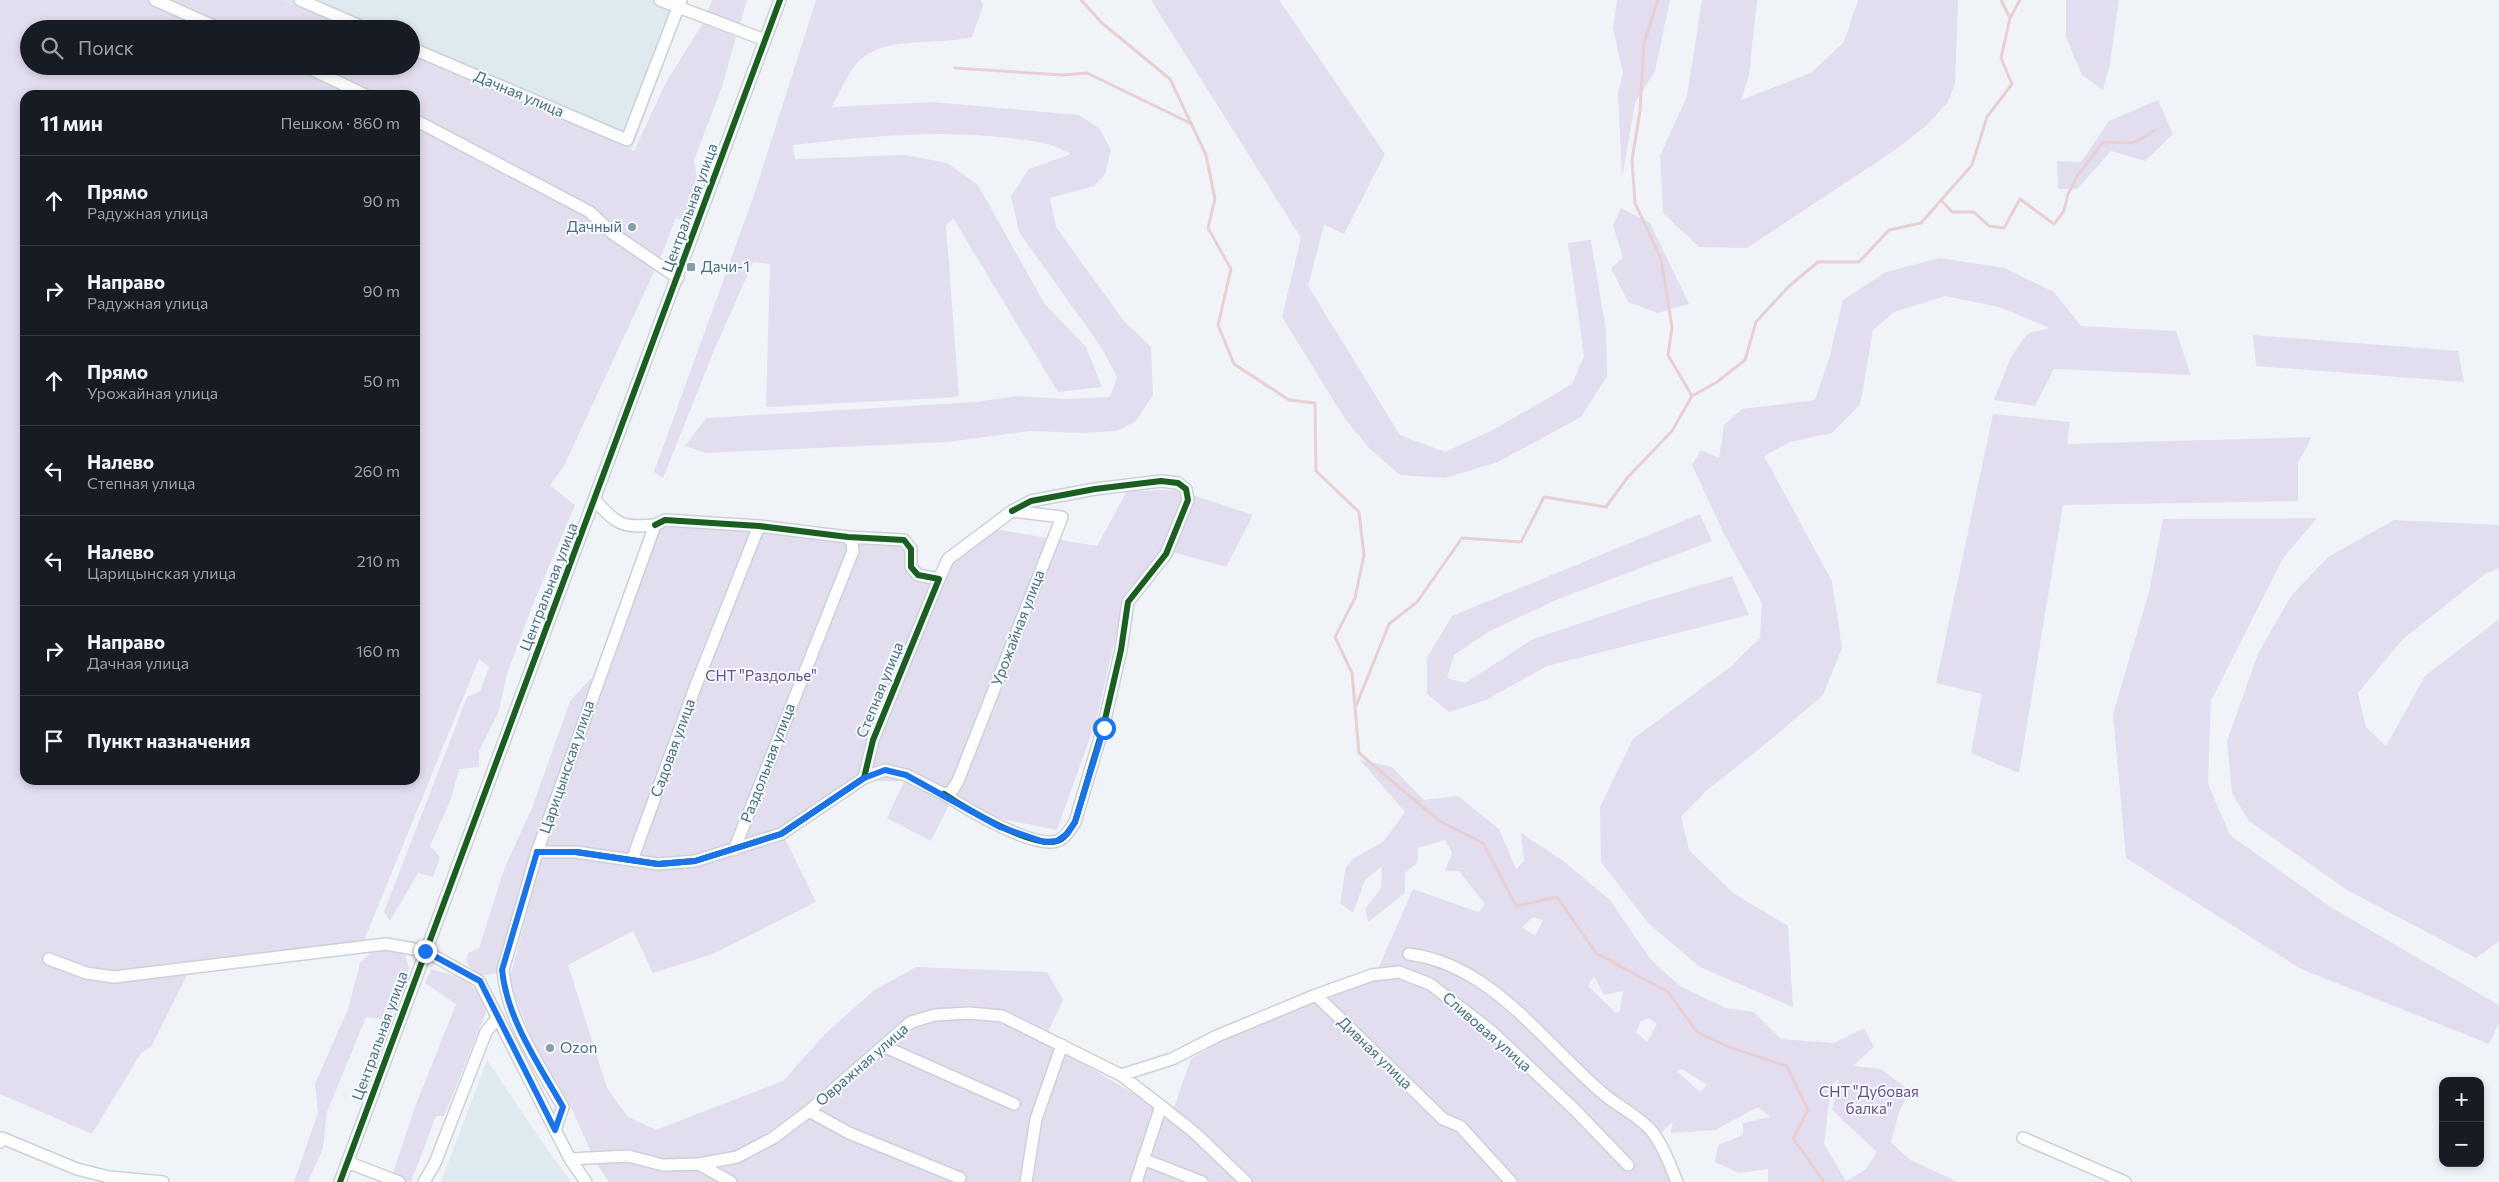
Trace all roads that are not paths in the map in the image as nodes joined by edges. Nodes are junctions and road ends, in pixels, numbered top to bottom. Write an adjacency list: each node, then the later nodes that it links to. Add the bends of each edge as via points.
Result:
1 (155, 0): 7 (street)
2 (300, 0): 5 (street)
3 (660, 0): 6 (street)
4 (780, 0): 9 (street, Центральная улица)
5 (312, 2): 8 (street)
6 (680, 4): 9 (street); 10 (street, Дачная улица, via 627,140)
7 (200, 20)
8 (349, 20)
9 (765, 40): 14 (street, Центральная улица)
10 (420, 52)
11 (324, 75): 12 (street)
12 (355, 90)
13 (420, 123): 14 (street, via 590,212 612,233)
14 (678, 278): 15 (street, Центральная улица)
15 (595, 500): 17 (street, via 611,518 631,527); 26 (street, Центральная улица)
16 (1012, 511): 20 (street, via 948,559); 22 (street, Урожайная улица, via 1062,517 958,781 951,792); 22 (street, via 1031,501 1095,488 1161,481 1178,483 1186,489 1188,500 1166,554 1128,602 1104,728 1075,822 1067,834 1057,841 1044,842 1000,827)
17 (655, 524): 18 (street, via 665,520); 24 (street, Царицынская улица)
18 (759, 526): 19 (street); 25 (street, Садовая улица)
19 (848, 537): 20 (street, via 904,540 911,549 911,567 918,575); 23 (street, Раздольная улица, via 853,551)
20 (939, 579): 21 (street, Степная улица, via 873,740)
21 (864, 778): 22 (street, via 885,770); 23 (street, via 781,834)
22 (944, 794)
23 (734, 850): 25 (street, via 695,861 658,864)
24 (537, 852): 25 (street, via 576,852); 37 (street, Царицынская улица, via 502,970 504,987 517,1020 563,1107)
25 (632, 860)
26 (425, 951): 28 (street, via 386,944 114,977 86,973); 30 (street, via 480,981); 42 (street, Центральная улица)
27 (1409, 954): 57 (street, via 1453,967 1488,985 1607,1096 1650,1129)
28 (48, 959)
29 (1316, 996): 33 (street, via 1217,1036 1172,1059); 44 (street, Сливовая улица, via 1372,975 1399,972 1430,984 1490,1030); 56 (street, Дивная улица, via 1443,1119 1460,1126)
30 (498, 1018): 37 (street); 49 (street, via 486,1032 436,1163)
31 (1062, 1045): 32 (street, Овражная улица, via 1002,1016 969,1013 935,1015 911,1022); 33 (street, Овражная улица); 52 (street, via 1036,1119)
32 (883, 1046): 34 (street); 36 (street, Овражная улица)
33 (1121, 1076): 35 (street, Овражная улица)
34 (1014, 1104)
35 (1161, 1106): 41 (street); 55 (street, Овражная улица, via 1196,1133)
36 (809, 1111): 43 (street, Овражная улица, via 773,1138 737,1157); 45 (street, via 849,1133)
37 (555, 1130): 40 (street)
38 (2023, 1138): 58 (street)
39 (0, 1142): 46 (street, via 2,1138 77,1169 109,1177)
40 (570, 1159): 43 (street, Овражная улица, via 628,1156 663,1165); 50 (street)
41 (1143, 1159): 53 (street); 54 (street)
42 (348, 1162): 47 (street, Центральная улица); 48 (street)
43 (700, 1164): 51 (street)
44 (1628, 1165)
45 (960, 1178)
46 (163, 1182)
47 (340, 1182)
48 (399, 1182)
49 (424, 1182)
50 (586, 1182)
51 (731, 1182)
52 (1026, 1182)
53 (1136, 1182)
54 (1202, 1182)
55 (1246, 1182)
56 (1511, 1182)
57 (1677, 1182)
58 (2125, 1182)

